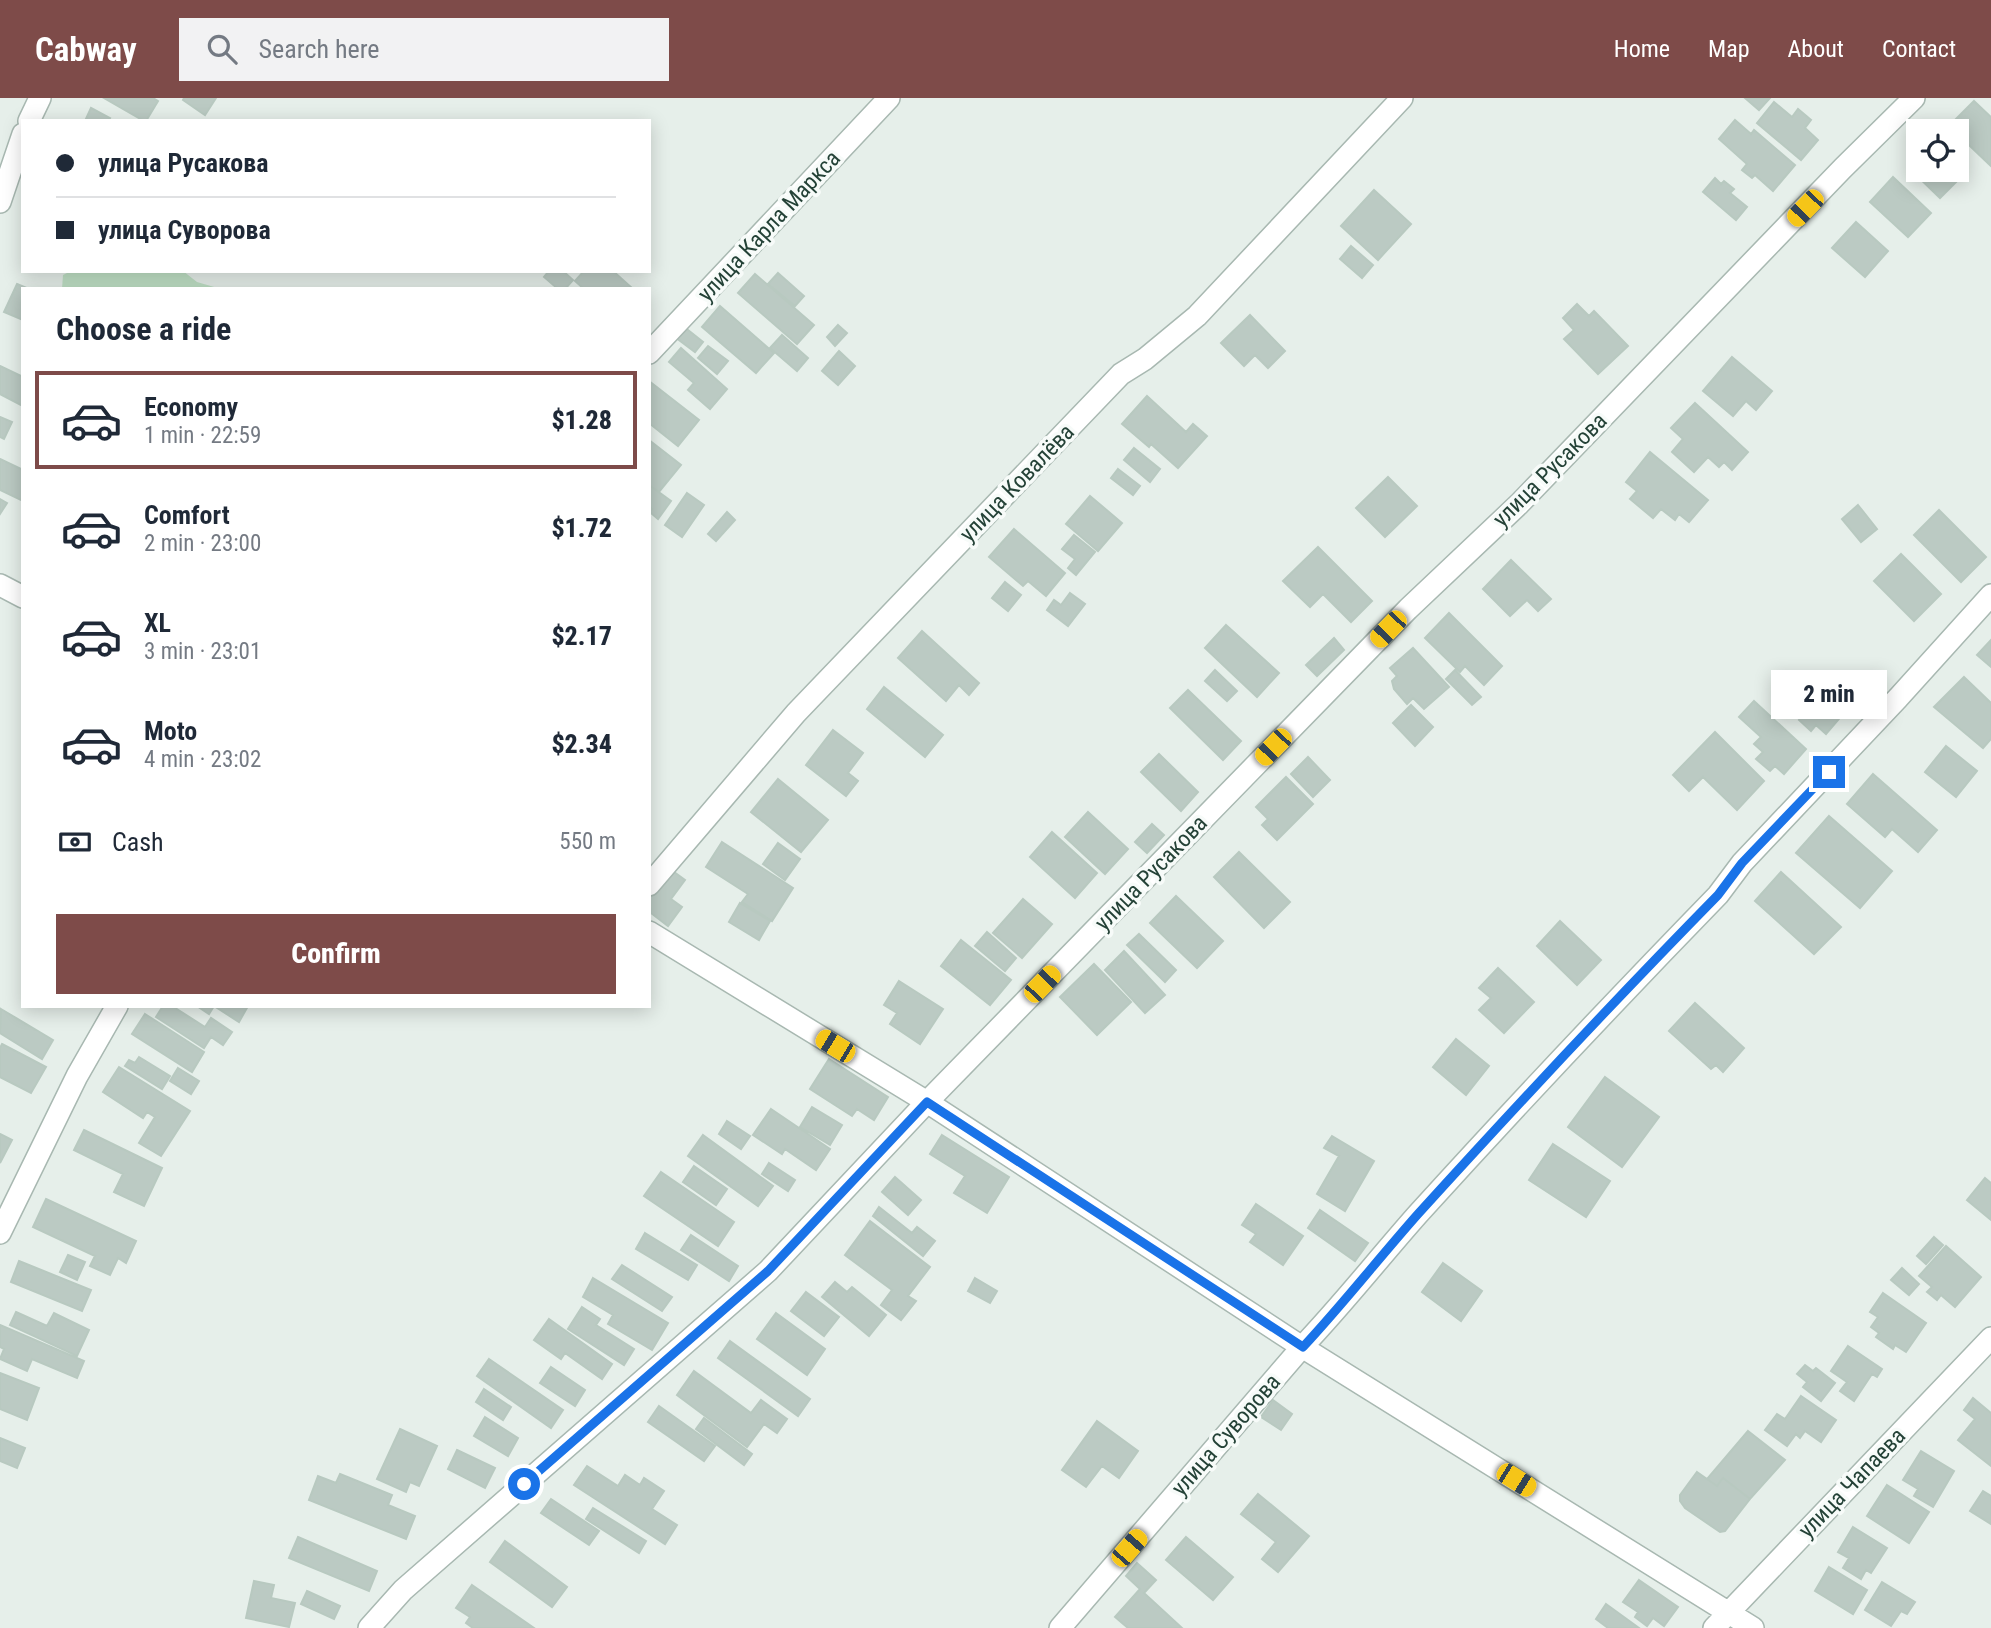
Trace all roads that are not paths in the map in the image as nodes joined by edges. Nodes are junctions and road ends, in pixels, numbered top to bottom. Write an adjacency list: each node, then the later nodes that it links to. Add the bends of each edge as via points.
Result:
1 (40, 98): 5 (street)
2 (889, 98): 8 (street, улица Карла Маркса)
3 (1402, 98): 12 (street, улица Ковалёва, via 1197,316 1122,374 796,713)
4 (1914, 98): 15 (street, улица Русакова)
5 (30, 119)
6 (21, 140): 7 (street)
7 (0, 201)
8 (651, 351)
9 (0, 585): 11 (street)
10 (1991, 595): 18 (street, улица Суворова, via 1742,863 1718,895 1548,1071)
11 (21, 596)
12 (651, 883)
13 (651, 933): 15 (street)
14 (116, 1008): 16 (street)
15 (927, 1102): 18 (street); 20 (street, улица Русакова, via 768,1271 403,1590)
16 (0, 1233)
17 (1991, 1338): 19 (street, улица Чапаева)
18 (1303, 1347): 19 (street); 21 (street, улица Суворова)
19 (1721, 1620): 22 (street)
20 (369, 1628)
21 (1060, 1628)
22 (1753, 1628)

